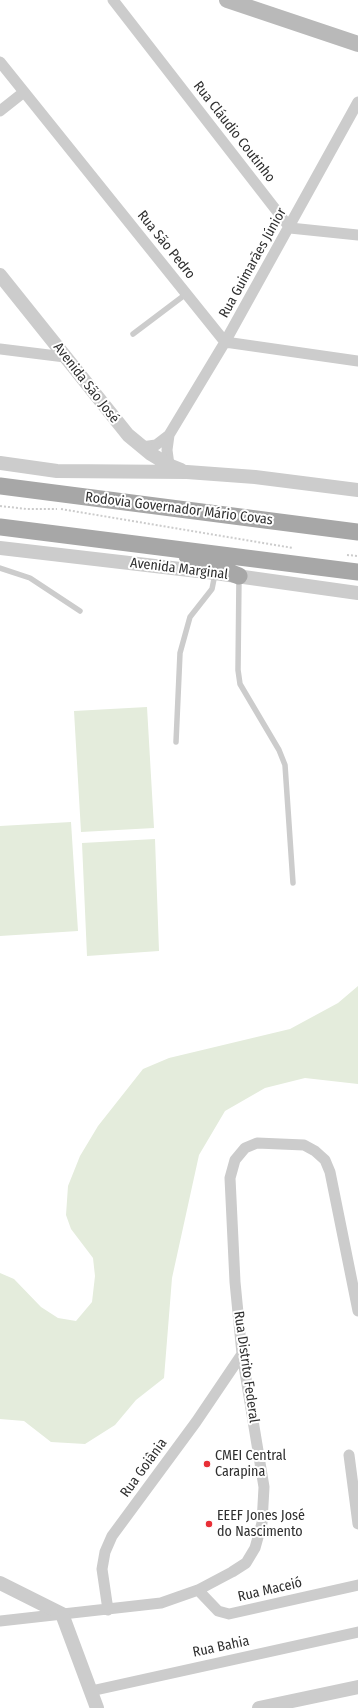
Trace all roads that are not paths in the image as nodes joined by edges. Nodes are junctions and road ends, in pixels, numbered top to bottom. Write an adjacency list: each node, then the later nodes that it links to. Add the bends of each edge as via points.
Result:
1 (113, 0): 8 (street, Rua Cláudio Coutinho)
2 (227, 0): 3 (main road)
3 (358, 44)
4 (0, 62): 5 (street, Rua São Pedro)
5 (24, 92): 7 (street); 11 (street, Rua São Pedro)
6 (358, 102): 8 (street, Rua Guimarães Júnior)
7 (0, 111)
8 (290, 228): 9 (street); 13 (street, Rua Guimarães Júnior)
9 (358, 235)
10 (0, 275): 15 (street, Avenida São José)
11 (186, 294): 12 (lane); 13 (street, Rua São Pedro)
12 (133, 334)
13 (226, 342): 16 (street); 17 (street, Rua Guimarães Júnior)
14 (0, 349): 15 (street)
15 (65, 357): 18 (street, Avenida São José, via 128,436)
16 (358, 361)
17 (169, 435): 18 (street, Rua Guimarães Júnior, via 156,445); 20 (street, Rua Guimarães Júnior)
18 (142, 447): 20 (street, Avenida São José)
19 (0, 463): 21 (street, via 57,471)
20 (169, 465): 21 (street, Avenida São José)
21 (187, 472): 23 (street, via 255,477)
22 (0, 486): 25 (main road, Rodovia Governador Mário Covas)
23 (358, 490)
24 (0, 527): 26 (main road)
25 (358, 532)
26 (160, 546): 29 (main road); 31 (main road)
27 (0, 548): 30 (street, Avenida Marginal)
28 (0, 568): 33 (lane, via 30,578)
29 (358, 572)
30 (215, 574): 31 (street, Avenida Marginal); 34 (lane, via 212,589 190,617 180,653)
31 (239, 576): 32 (street, Avenida Marginal); 35 (lane, via 240,684 279,750 285,766)
32 (358, 593)
33 (80, 611)
34 (176, 742)
35 (293, 883)
36 (358, 1310): 37 (street, Rua Distrito Federal, via 330,1172 325,1160 304,1145 257,1143 245,1148 235,1160 230,1178 235,1282)
37 (242, 1354): 42 (street, Rua Distrito Federal, via 264,1487 262,1523 255,1548 246,1563); 43 (street, Rua Goiânia, via 196,1422 112,1536 105,1552 102,1569)
38 (349, 1455): 39 (street)
39 (358, 1524)
40 (0, 1583): 44 (street)
41 (358, 1585): 42 (street, Rua Maceió, via 229,1614 218,1611)
42 (198, 1590): 43 (street, Rua Distrito Federal, via 161,1603)
43 (108, 1610): 44 (street, Rua Distrito Federal)
44 (62, 1614): 45 (street, Rua Distrito Federal); 48 (street)
45 (0, 1621)
46 (358, 1632): 48 (street, Rua Bahia)
47 (358, 1686): 50 (street)
48 (91, 1691): 49 (street)
49 (97, 1708)
50 (259, 1708)

